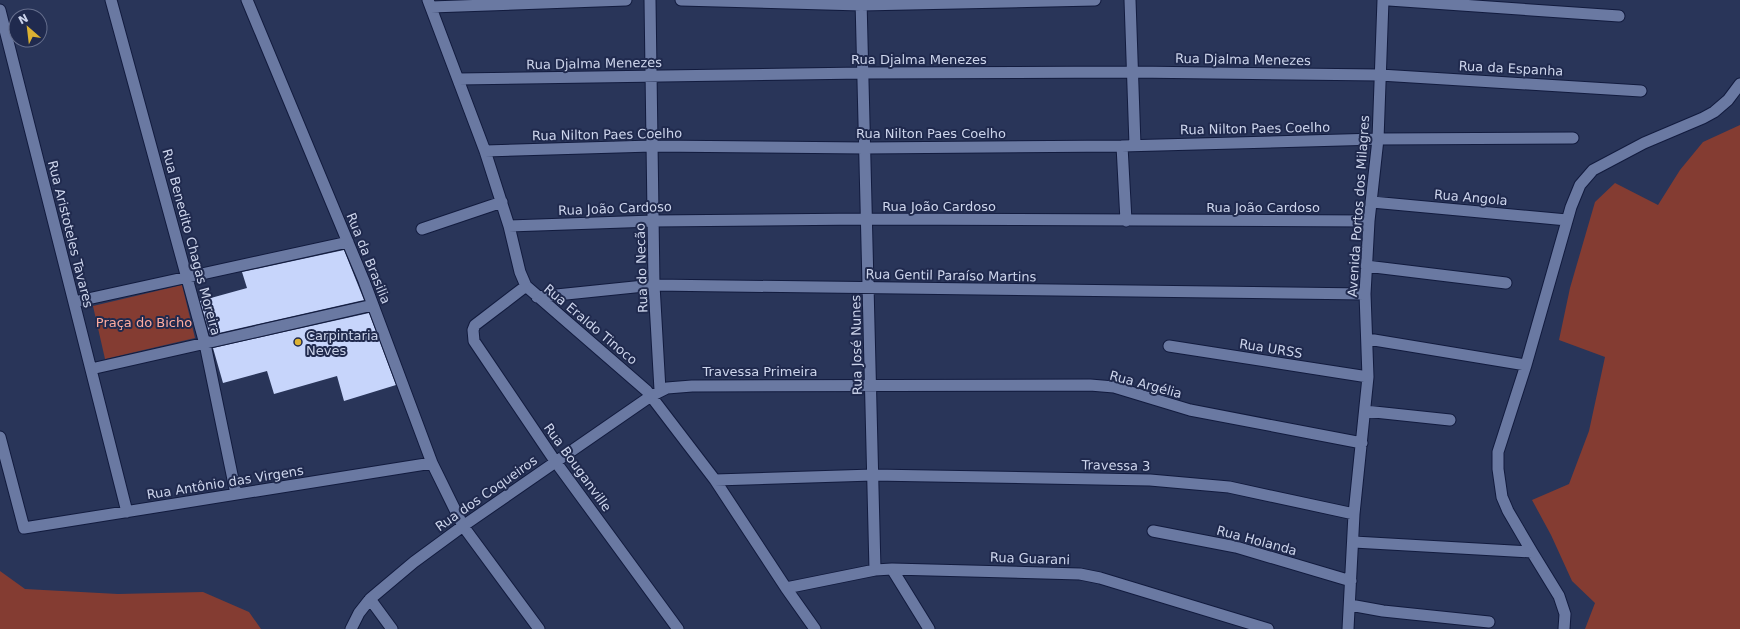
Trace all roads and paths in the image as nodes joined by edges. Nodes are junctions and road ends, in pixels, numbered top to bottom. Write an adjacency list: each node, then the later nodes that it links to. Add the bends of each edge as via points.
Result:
1 (111, 0): 39 (street, Rua Benedito Chagas Moreira)
2 (247, 0): 37 (street, Rua da Brasilia)
3 (626, 0): 11 (street)
4 (650, 0): 17 (street, Rua do Necão)
5 (681, 0): 10 (street)
6 (1095, 0): 10 (street)
7 (1130, 0): 14 (street)
8 (1383, 0): 16 (street, Avenida Portos dos Milagres)
9 (1389, 0): 13 (street)
10 (861, 2): 15 (street, Rua José Nunes)
11 (429, 3): 18 (street, Rua Eraldo Tinoco)
12 (0, 10): 46 (street, Rua Aristoteles Tavares)
13 (1619, 16)
14 (1133, 72): 15 (street, Rua Djalma Menezes); 16 (street, Rua Djalma Menezes); 23 (street)
15 (863, 73): 17 (street, Rua Djalma Menezes); 26 (street, Rua José Nunes)
16 (1380, 75): 20 (street, Rua da Espanha); 22 (street, Avenida Portos dos Milagres)
17 (652, 76): 18 (street, Rua Djalma Menezes); 24 (street, Rua do Necão)
18 (458, 79): 27 (street, Rua Eraldo Tinoco)
19 (1740, 84): 31 (street, via 1714,112 1644,143 1593,170 1586,176 1576,194)
20 (1641, 91)
21 (1573, 138): 22 (street, Rua Nilton Paes Coelho)
22 (1378, 139): 23 (street, Rua Nilton Paes Coelho); 29 (street, Avenida Portos dos Milagres)
23 (1135, 145): 25 (street, Rua Nilton Paes Coelho)
24 (652, 146): 26 (street, Rua Nilton Paes Coelho); 27 (street, Rua Nilton Paes Coelho); 32 (street, Rua do Necão)
25 (1122, 146): 26 (street, Rua Nilton Paes Coelho); 33 (street)
26 (865, 148): 30 (street, Rua José Nunes)
27 (485, 151): 28 (street, Rua Eraldo Tinoco)
28 (502, 202): 35 (street, Rua Eraldo Tinoco); 36 (street)
29 (1372, 202): 31 (street, Rua Angola); 34 (street, Avenida Portos dos Milagres)
30 (865, 219): 32 (street, Rua João Cardoso); 33 (street, Rua João Cardoso); 43 (street, Rua José Nunes)
31 (1567, 220): 51 (street)
32 (653, 221): 35 (street, Rua João Cardoso); 41 (street, Rua do Necão)
33 (1126, 221): 34 (street, Rua João Cardoso)
34 (1369, 221): 38 (street, Avenida Portos dos Milagres)
35 (509, 226): 42 (street, Rua Eraldo Tinoco)
36 (422, 229)
37 (348, 242): 39 (street); 47 (street, Rua da Brasilia)
38 (1366, 266): 40 (street); 44 (street, Avenida Portos dos Milagres)
39 (188, 277): 46 (street); 49 (street, Rua Benedito Chagas Moreira)
40 (1506, 283)
41 (654, 285): 43 (street, Rua Gentil Paraíso Martins); 45 (street, Rua Gentil Paraíso Martins); 55 (street, Rua do Necão)
42 (526, 286): 45 (street, Rua Eraldo Tinoco); 60 (street, Rua Bouganville, via 473,327 474,341)
43 (869, 288): 44 (street, Rua Gentil Paraíso Martins); 54 (street, Rua José Nunes)
44 (1364, 294): 48 (street, Avenida Portos dos Milagres)
45 (537, 297): 55 (street, Rua Eraldo Tinoco, via 640,384)
46 (74, 302): 52 (street, Rua Aristoteles Tavares)
47 (373, 305): 49 (street); 61 (street, Rua da Brasilia)
48 (1368, 339): 51 (street); 53 (street, Avenida Portos dos Milagres)
49 (205, 344): 52 (street); 64 (street, Rua Benedito Chagas Moreira)
50 (1169, 346): 53 (street, Rua URSS)
51 (1526, 366): 70 (street, via 1498,452 1498,468 1502,497)
52 (91, 369): 65 (street, Rua Aristoteles Tavares)
53 (1368, 377): 56 (street, Avenida Portos dos Milagres)
54 (871, 384): 55 (street, Travessa Primeira, via 692,386); 59 (street, Rua Argélia, via 1114,387 1190,410); 62 (street, Rua José Nunes)
55 (655, 393): 60 (street, Rua dos Coqueiros); 63 (street, Rua Eraldo Tinoco)
56 (1365, 411): 57 (street); 59 (street, Avenida Portos dos Milagres)
57 (1450, 420)
58 (0, 437): 65 (street, Rua Antônio das Virgens, via 24,528)
59 (1362, 443): 66 (street, Avenida Portos dos Milagres)
60 (555, 461): 67 (street, Rua dos Coqueiros); 81 (street, Rua Bouganville)
61 (432, 462): 64 (street, Rua Antônio das Virgens); 67 (street, Rua da Brasilia)
62 (874, 475): 63 (street, Travessa 3); 66 (street, Travessa 3, via 1196,483 1228,487); 72 (street, Rua José Nunes)
63 (715, 480): 74 (street, Rua Eraldo Tinoco)
64 (236, 494): 65 (street, Rua Antônio das Virgens)
65 (127, 512)
66 (1354, 514): 69 (street, Avenida Portos dos Milagres)
67 (463, 526): 75 (street, Rua dos Coqueiros); 80 (street, Rua da Brasilia)
68 (1153, 531): 73 (street, Rua Holanda, via 1236,547)
69 (1354, 542): 70 (street); 73 (street, Avenida Portos dos Milagres)
70 (1532, 552): 86 (street, via 1559,596 1565,614)
71 (892, 569): 72 (street, Rua Guarani); 83 (street); 84 (street, Rua Guarani, via 1061,573 1089,576)
72 (875, 570): 74 (street, Rua Guarani)
73 (1351, 581): 76 (street, Avenida Portos dos Milagres)
74 (786, 588): 82 (street, Rua Eraldo Tinoco)
75 (370, 599): 78 (street, Rua dos Coqueiros, via 359,613); 79 (street)
76 (1350, 605): 77 (street); 85 (street, Avenida Portos dos Milagres)
77 (1488, 622)
78 (352, 629)
79 (392, 629)
80 (539, 629)
81 (678, 629)
82 (815, 629)
83 (929, 629)
84 (1268, 629)
85 (1348, 629)
86 (1564, 629)

